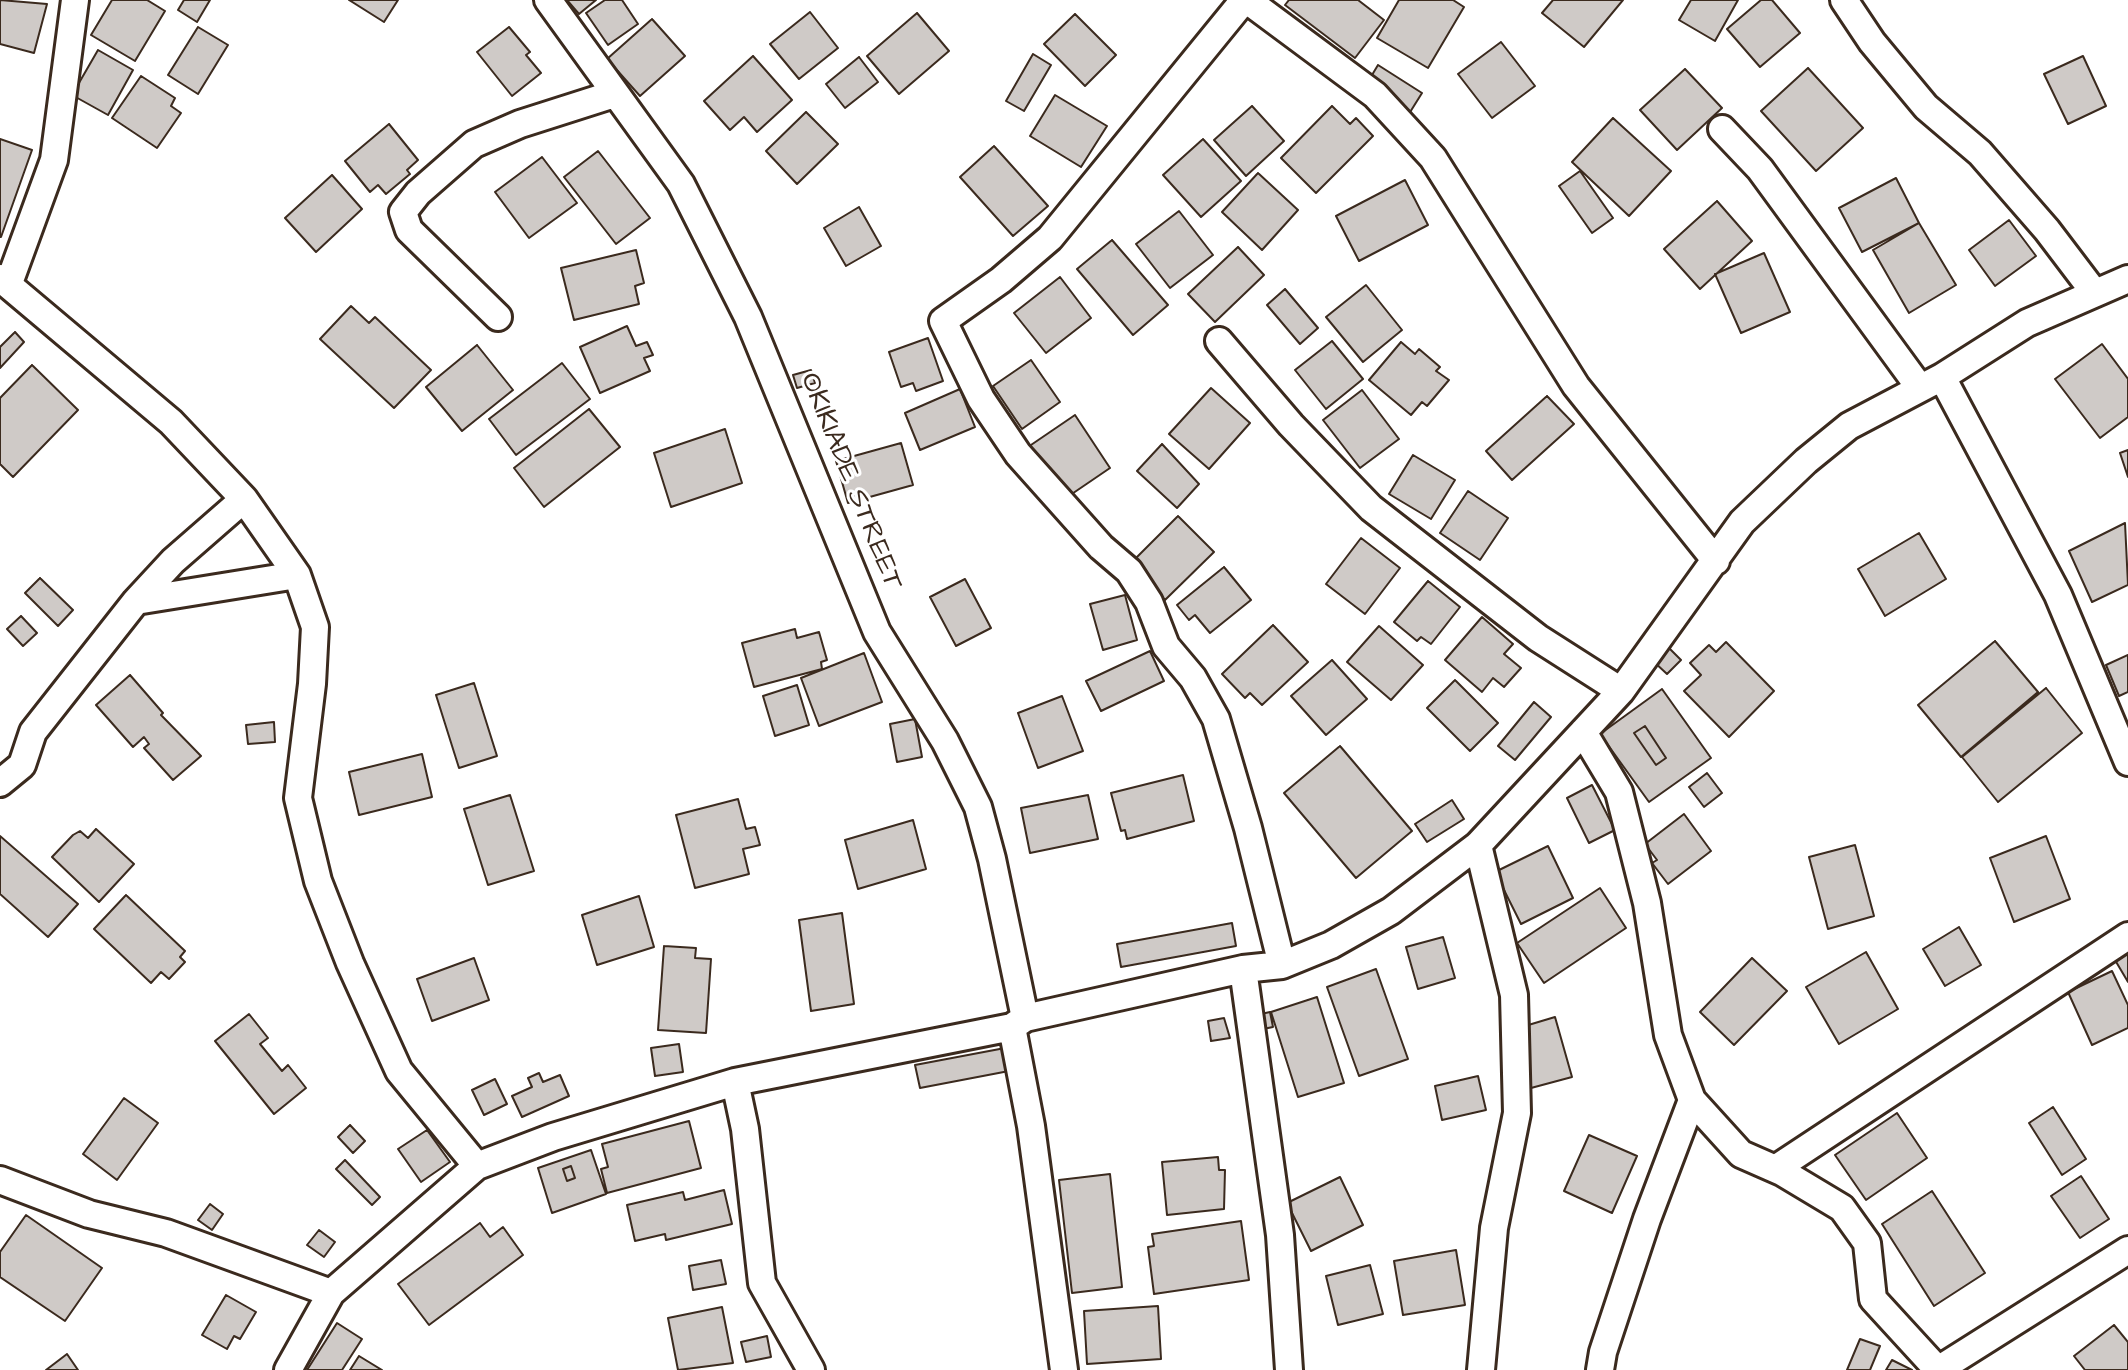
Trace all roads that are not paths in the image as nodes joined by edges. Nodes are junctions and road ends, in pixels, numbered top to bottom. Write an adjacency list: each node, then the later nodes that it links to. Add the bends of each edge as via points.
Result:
1 (75, 0): 8 (street, via 54,160)
2 (548, 0): 5 (street, OKIKIADE STREET)
3 (1245, 0): 14 (street, via 1375,95 1433,158 1576,386); 23 (street, via 1050,238 943,321 981,399 1011,443 1101,547 1129,571 1149,602 1166,646 1193,678 1216,719)
4 (1844, 0): 9 (street, via 1926,107 1980,153)
5 (614, 94): 10 (street, via 474,144 403,212 409,230); 25 (street, OKIKIADE STREET, via 688,197 748,317 877,632 945,741 978,807)
6 (1722, 129): 12 (street)
7 (2128, 279): 9 (street)
8 (4, 280): 13 (street, via 171,422)
9 (2094, 292): 12 (street, via 2027,323)
10 (498, 317)
11 (1219, 341): 17 (street, via 1371,508 1538,638)
12 (1931, 382): 14 (street, via 1849,426 1806,461 1742,522); 19 (street, via 2058,595)
13 (244, 499): 15 (street); 16 (street)
14 (1716, 561): 17 (street)
15 (297, 575): 16 (street); 28 (street, via 315,627 298,798 318,881 399,1071)
16 (136, 601): 20 (street, via 33,732 22,765)
17 (1621, 691): 18 (street)
18 (1583, 732): 21 (street); 27 (street, via 1619,792 1647,903 1668,1035)
19 (2128, 762)
20 (0, 783)
21 (1478, 845): 23 (street, via 1391,911); 37 (street, via 1514,995 1517,1113 1494,1228)
22 (2128, 936): 29 (street)
23 (1282, 965): 24 (street)
24 (1243, 969): 25 (street); 36 (street, via 1280,1235)
25 (1018, 1022): 26 (street); 35 (street, OKIKIADE STREET)
26 (735, 1082): 28 (street, via 553,1137); 34 (street, via 762,1283)
27 (1692, 1100): 29 (street, via 1741,1154); 38 (street, via 1647,1219)
28 (477, 1166): 32 (street)
29 (1775, 1169): 39 (street, via 1842,1208 1867,1243 1873,1299)
30 (0, 1180): 32 (street)
31 (2128, 1250): 39 (street)
32 (331, 1293): 33 (street)
33 (288, 1370)
34 (811, 1370)
35 (1064, 1370)
36 (1289, 1370)
37 (1481, 1370)
38 (1600, 1370)
39 (1938, 1370)

